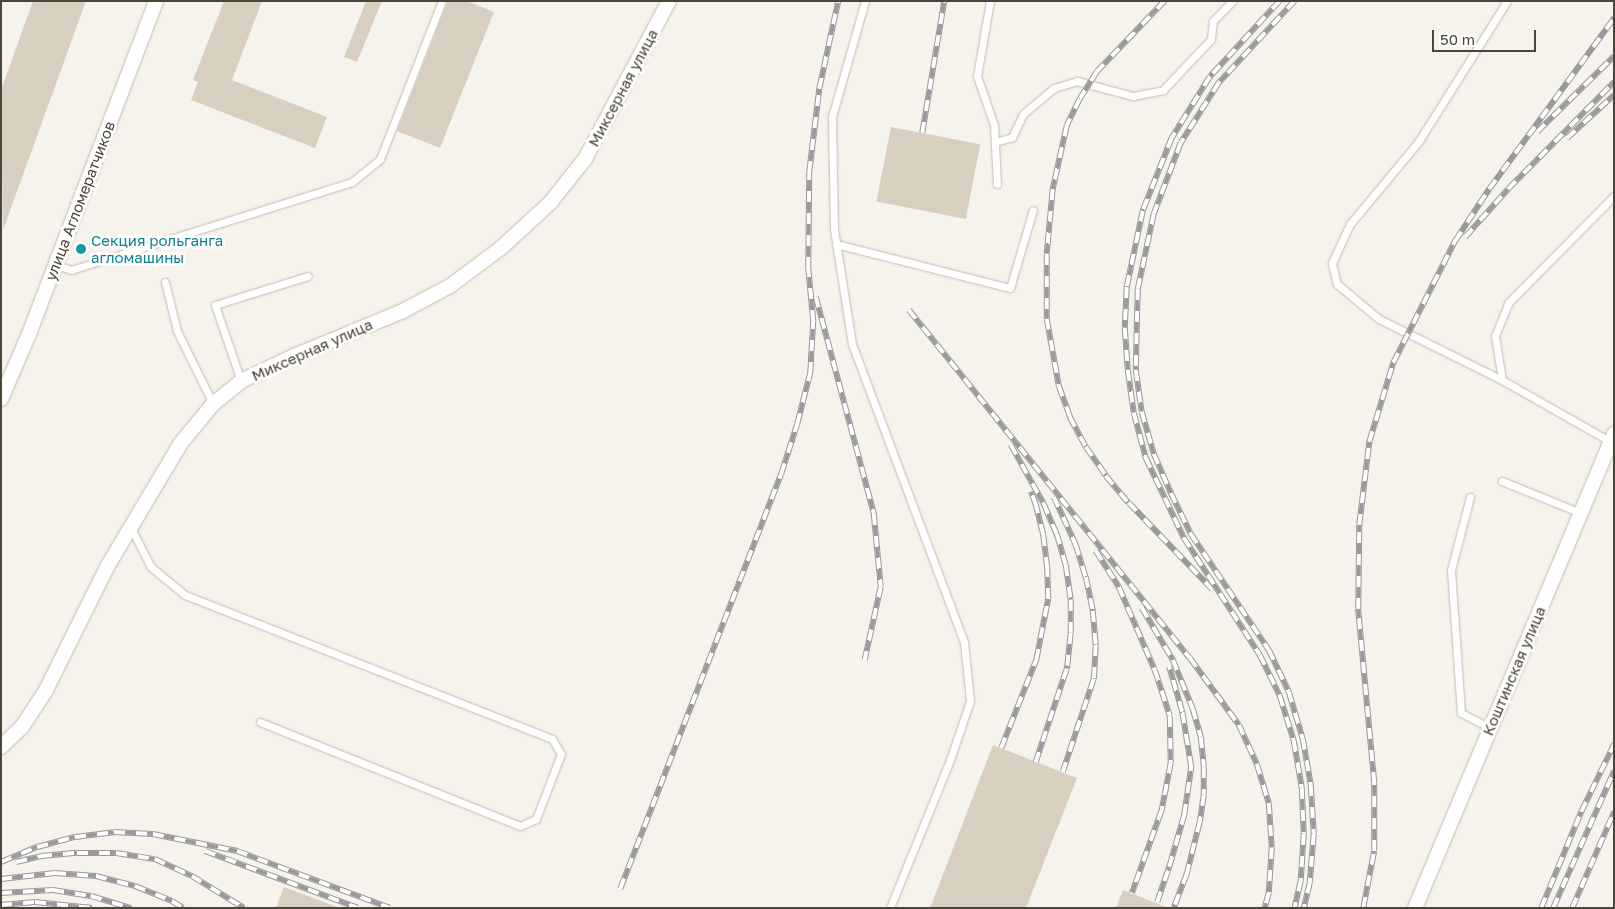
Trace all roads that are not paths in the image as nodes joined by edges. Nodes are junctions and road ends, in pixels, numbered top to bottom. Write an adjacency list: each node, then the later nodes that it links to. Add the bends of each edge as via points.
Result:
1 (156, 1): 13 (street, улица Агломератчиков)
2 (442, 1): 13 (lane, via 380,159 352,182 71,270)
3 (669, 1): 17 (street, Миксерная улица, via 585,159 550,203 501,248 450,286 401,312 294,356)
4 (865, 1): 12 (lane, via 832,117)
5 (990, 1): 8 (lane, via 977,76 994,125)
6 (1232, 1): 8 (lane, via 1213,21 1211,39 1163,90 1133,96 1077,81 1054,88 1023,114 1012,136)
7 (1508, 1): 16 (lane, via 1419,141 1350,224 1332,263 1337,284 1379,319)
8 (995, 142): 9 (lane)
9 (997, 184)
10 (1614, 196): 16 (lane, via 1508,303 1494,336)
11 (1034, 210): 12 (lane, via 1010,288)
12 (836, 244): 28 (lane, via 852,344 964,642 970,701 950,760)
13 (56, 265): 18 (street, улица Агломератчиков)
14 (308, 276): 17 (lane, via 215,305)
15 (165, 282): 19 (lane, via 177,331)
16 (1502, 380): 20 (lane)
17 (241, 382): 19 (street, Миксерная улица)
18 (1, 399)
19 (213, 404): 24 (street, Миксерная улица, via 180,443)
20 (1612, 438): 23 (street, Коштинская улица)
21 (1502, 481): 23 (lane)
22 (1470, 497): 26 (lane, via 1451,570 1461,713)
23 (1581, 513): 26 (street, Коштинская улица)
24 (131, 527): 25 (lane, via 151,567 185,595 552,739 561,754 536,820 520,826); 27 (street, Миксерная улица, via 107,567 46,690 22,727)
25 (260, 722)
26 (1491, 728): 29 (street, Коштинская улица)
27 (1, 747)
28 (890, 908)
29 (1415, 908)

